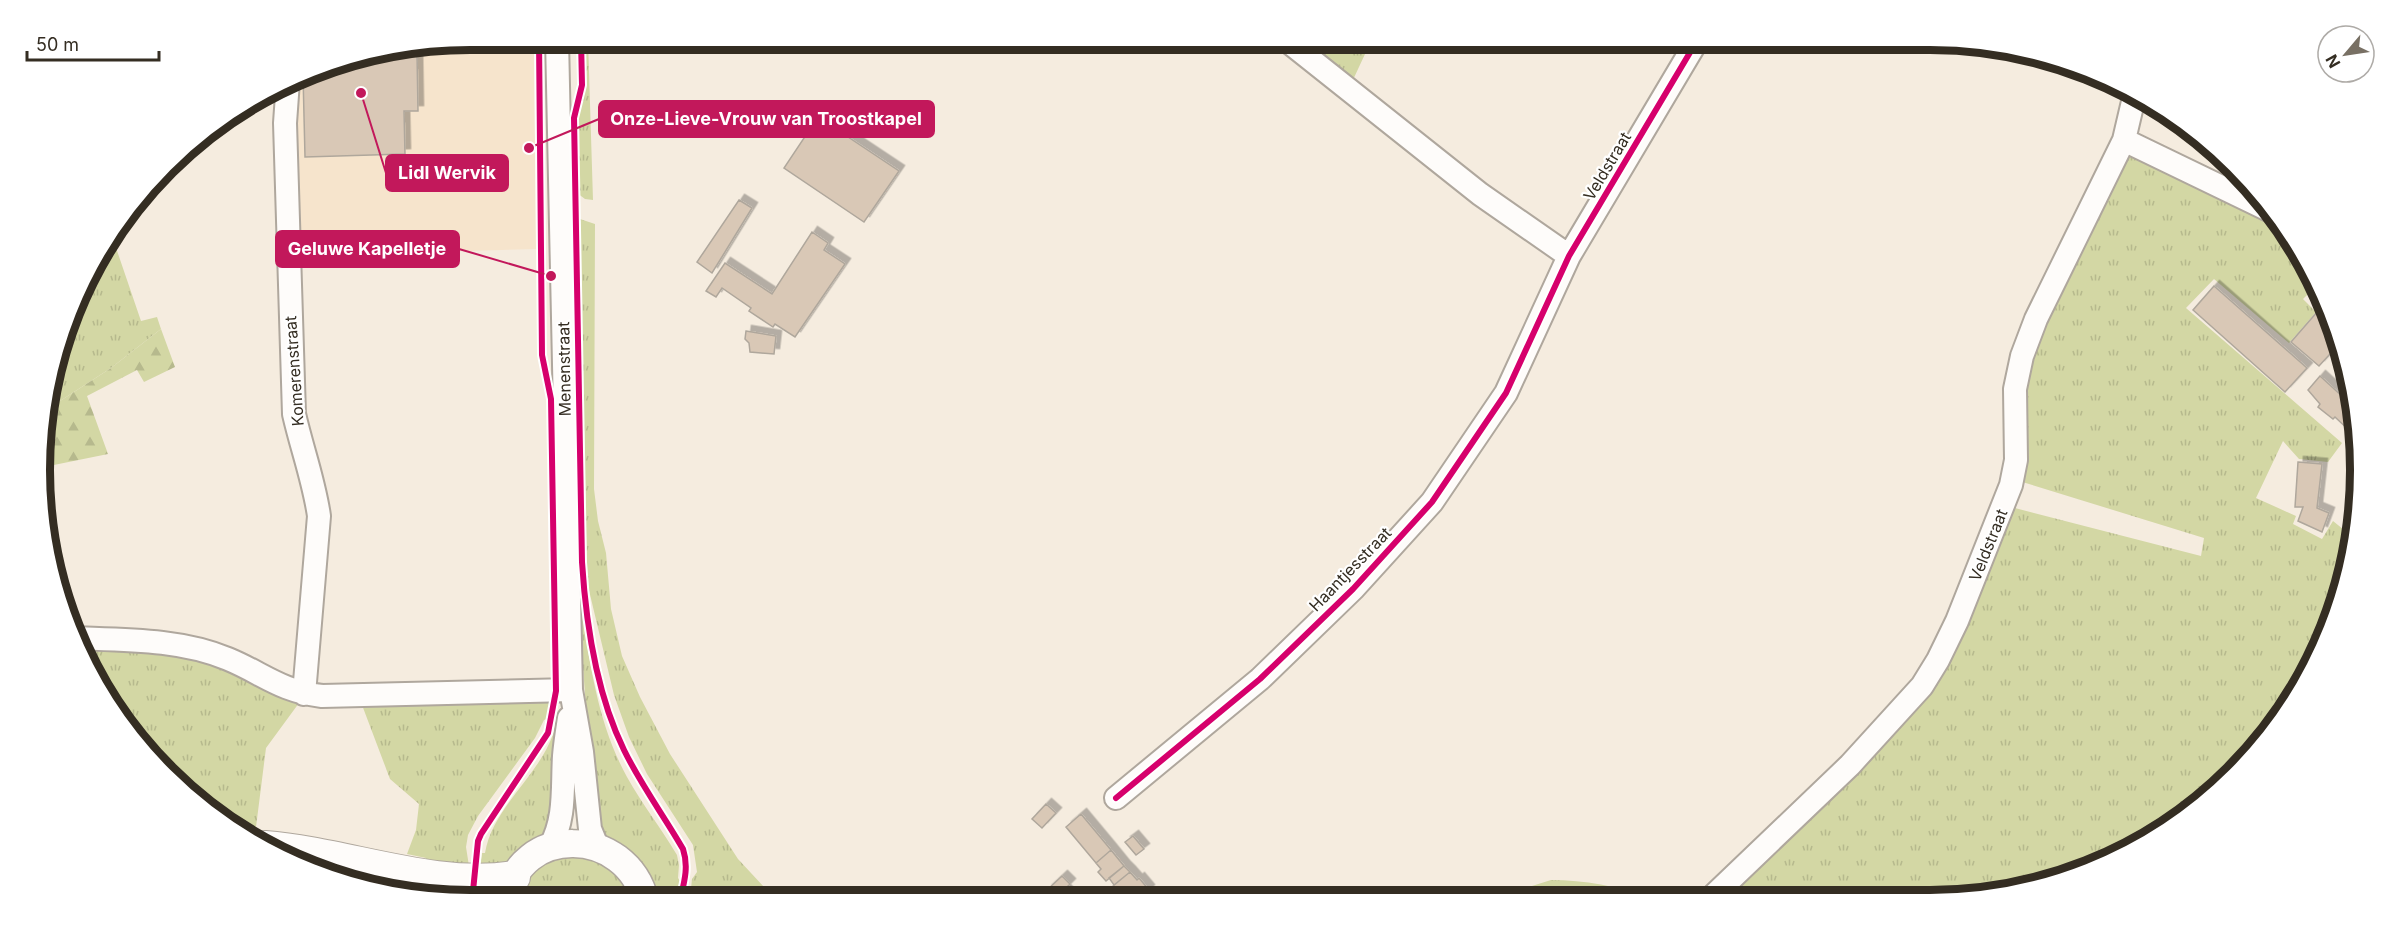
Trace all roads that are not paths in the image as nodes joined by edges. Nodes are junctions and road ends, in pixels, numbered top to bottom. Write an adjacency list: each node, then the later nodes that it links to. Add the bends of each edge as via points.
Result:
1 (558, 50): 12 (street, Menenstraat)
2 (1299, 50): 8 (street, via 1486,197)
3 (1691, 50): 8 (street, Veldstraat)
4 (287, 92): 11 (street, Komerenstraat, via 294,414 319,516)
5 (2133, 102): 6 (street, Veldstraat)
6 (2124, 140): 7 (street); 19 (street, Veldstraat, via 2036,319 2022,356 2015,389 2016,460 2012,485 1938,660 1922,686 1857,757)
7 (2255, 203)
8 (1569, 256): 9 (street, Veldstraat)
9 (1544, 310): 13 (street, Haantjesstraat, via 1506,393 1432,502 1353,589 1260,679)
10 (85, 639): 11 (street, via 187,647 227,658 278,686)
11 (303, 694): 12 (street)
12 (572, 695): 14 (street, Menenstraat, via 590,829); 15 (street, Menenstraat, via 561,818)
13 (1116, 798)
14 (597, 846): 15 (main road, via 582,843); 18 (main road, via 624,862)
15 (550, 847): 17 (main road, via 536,855)
16 (299, 853): 17 (highway, via 450,878 492,880)
17 (510, 889)
18 (643, 890)
19 (1720, 890)

